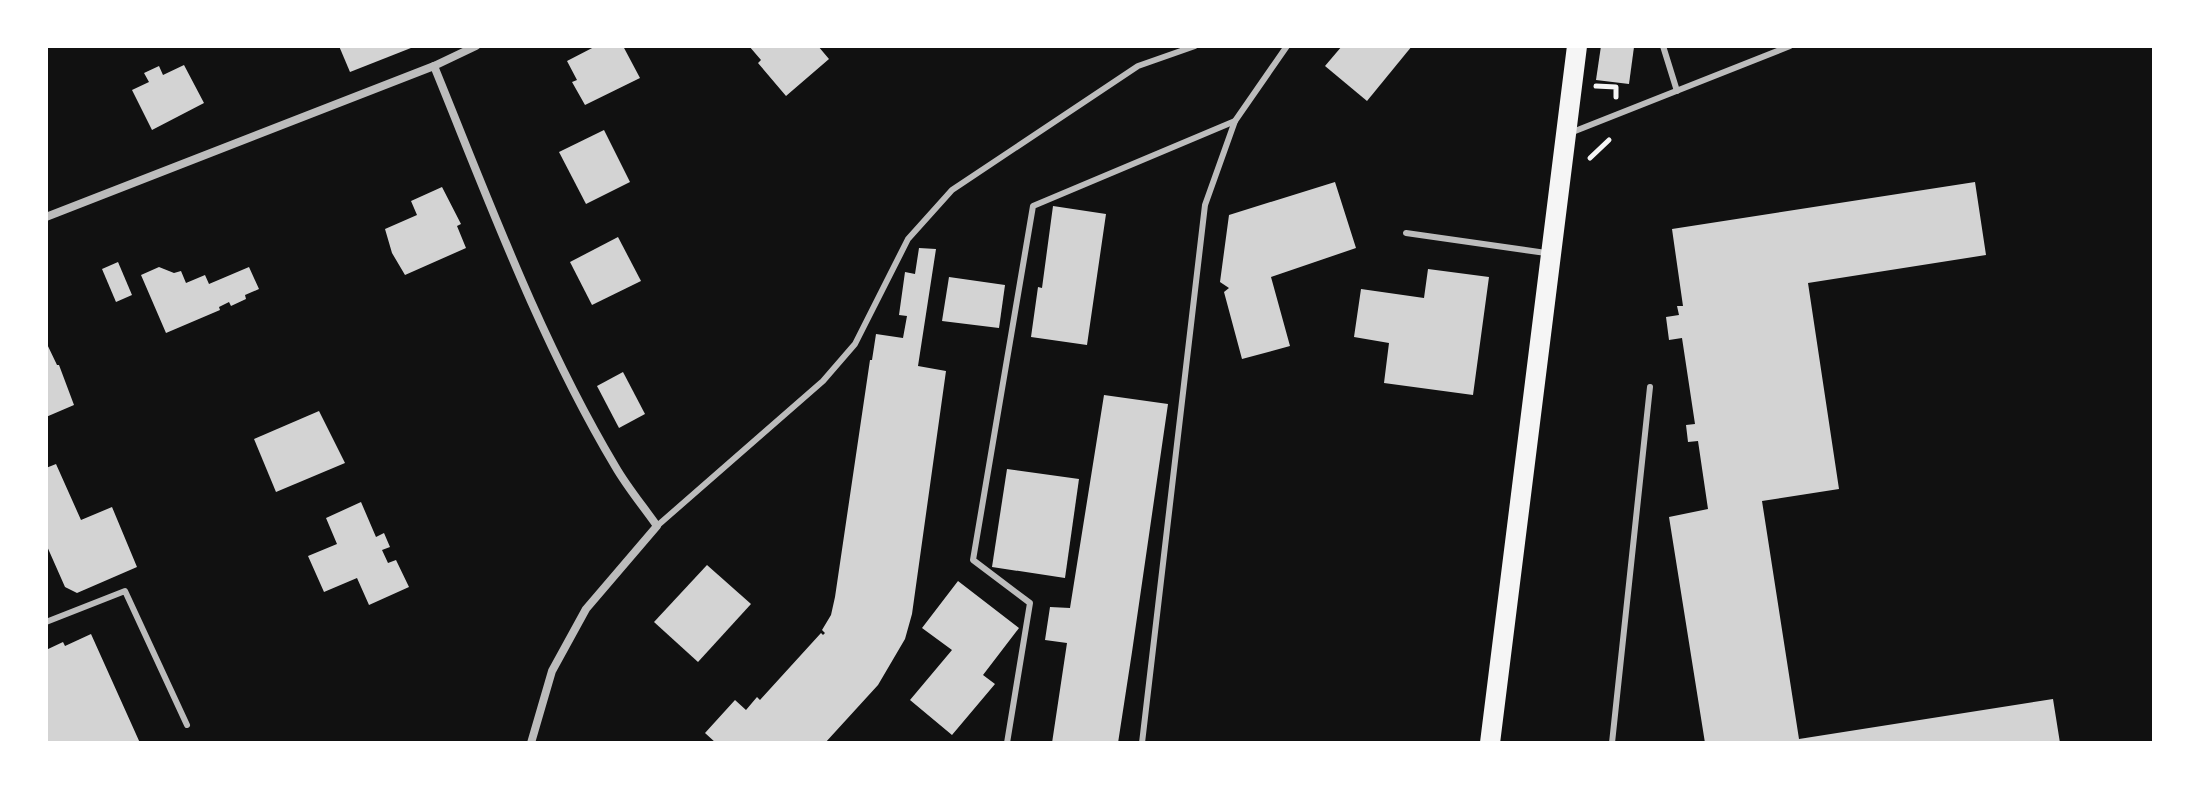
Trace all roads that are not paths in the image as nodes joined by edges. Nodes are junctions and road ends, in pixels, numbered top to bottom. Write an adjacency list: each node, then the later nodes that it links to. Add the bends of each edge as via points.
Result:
1 (476, 46): 7 (street)
2 (1195, 46): 15 (lane, via 1138,66 952,190 908,239 855,344 823,381)
3 (1287, 46): 9 (lane)
4 (1577, 46): 10 (main road)
5 (1663, 46): 8 (lane)
6 (1790, 46): 8 (lane)
7 (434, 66): 11 (street); 15 (street, via 553,348 615,467)
8 (1677, 91): 10 (lane)
9 (1235, 121): 19 (lane, via 1033,206 973,560 1030,603); 20 (lane, via 1205,205)
10 (1565, 134): 13 (main road)
11 (46, 217)
12 (1406, 233): 13 (lane)
13 (1550, 254): 21 (main road)
14 (1650, 387): 22 (lane)
15 (657, 526): 18 (street, via 586,609 552,671)
16 (46, 622): 17 (lane, via 125,591)
17 (187, 725)
18 (531, 743)
19 (1007, 743)
20 (1142, 743)
21 (1490, 743)
22 (1612, 743)

